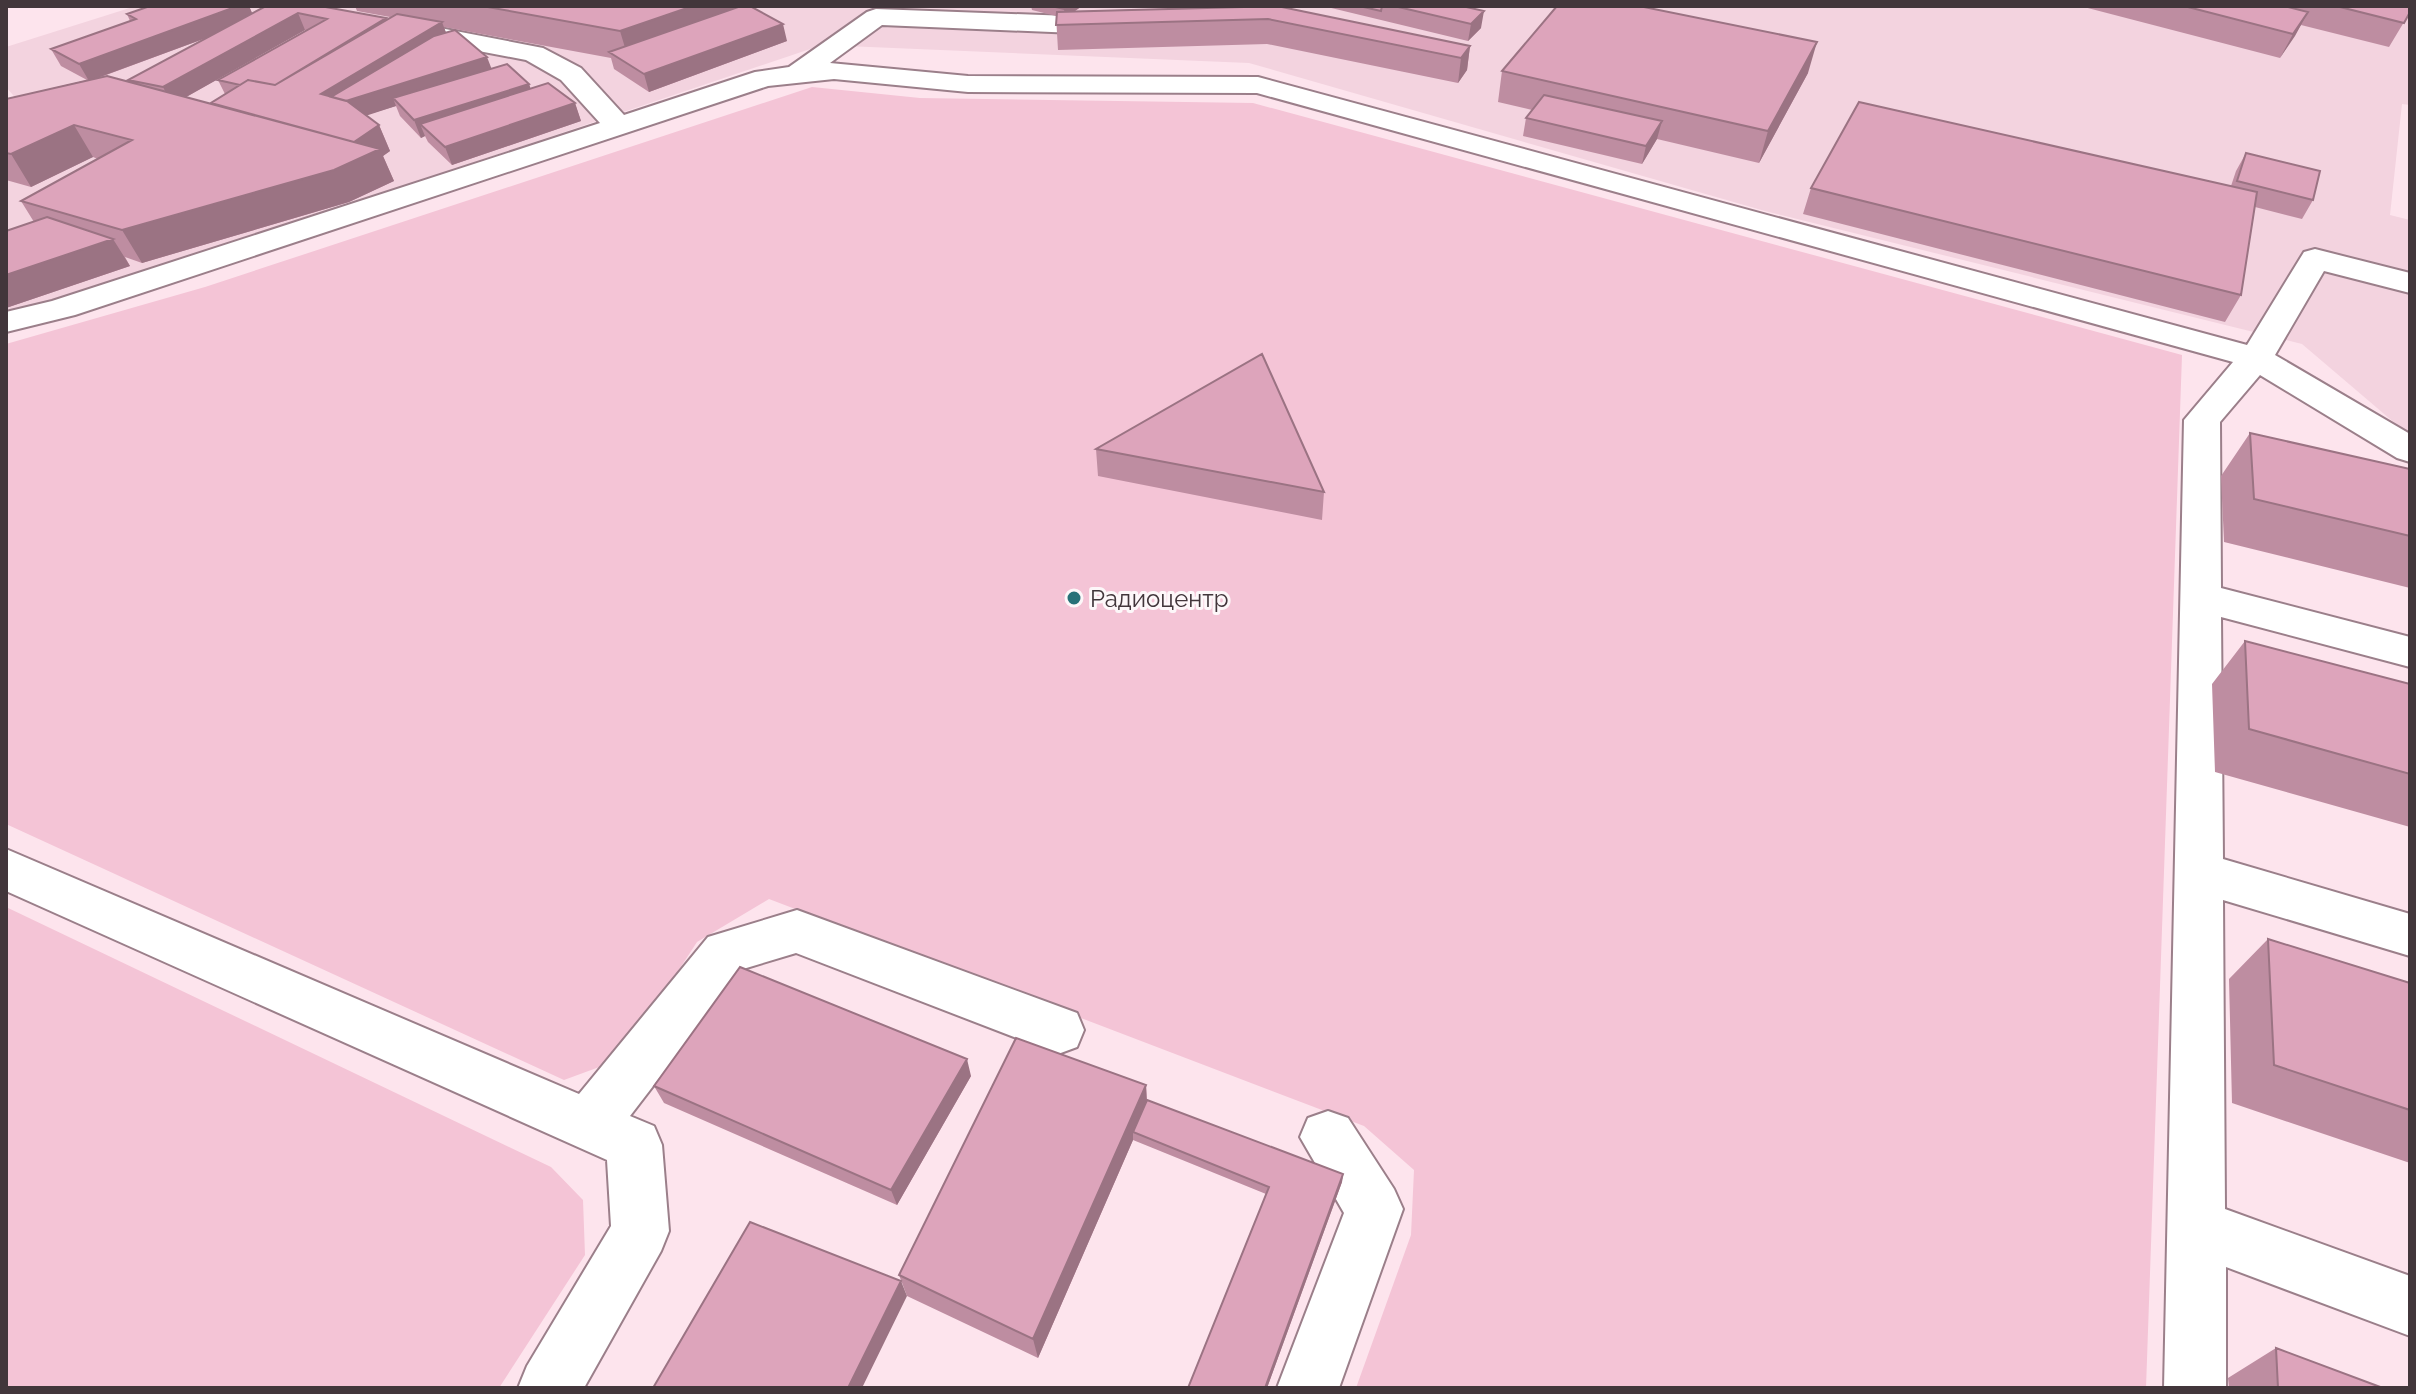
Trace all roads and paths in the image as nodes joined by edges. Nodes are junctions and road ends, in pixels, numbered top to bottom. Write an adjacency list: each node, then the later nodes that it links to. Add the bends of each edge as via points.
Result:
1 (1137, 22): 3 (street, via 1075,25 876,17)
2 (384, 25): 4 (street, via 534,54 571,74)
3 (799, 73): 4 (street, via 733,86); 7 (street, via 834,71 968,84 1258,85)
4 (617, 125): 6 (street, via 63,308)
5 (2410, 283): 7 (street, via 2315,259)
6 (6, 322)
7 (2256, 358): 8 (street); 9 (street, via 2202,420)
8 (2410, 450)
9 (2201, 597): 10 (street); 12 (street)
10 (2410, 652)
11 (6, 869): 15 (street)
12 (2198, 872): 13 (street); 17 (street)
13 (2410, 935)
14 (1058, 1030): 15 (street, via 797,931 726,952)
15 (589, 1125): 19 (street, via 634,1145 640,1231)
16 (1328, 1137): 20 (street, via 1374,1209)
17 (2196, 1227): 18 (street); 21 (street)
18 (2410, 1306)
19 (549, 1388)
20 (1308, 1388)
21 (2195, 1388)

